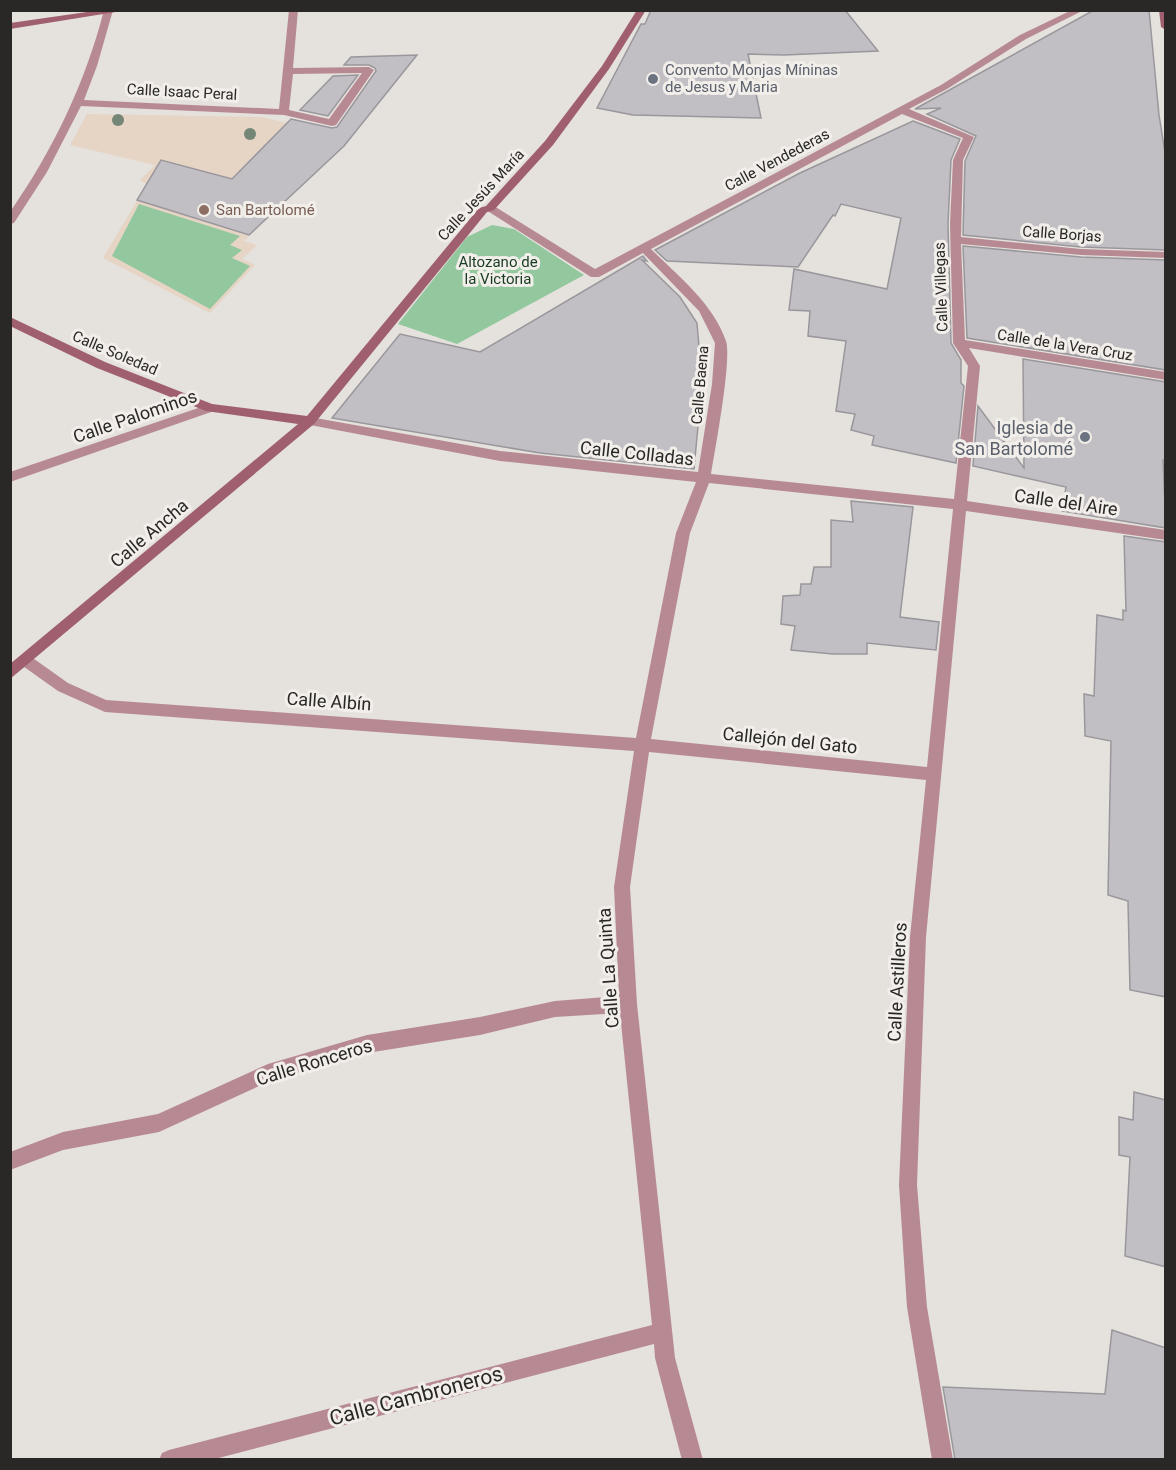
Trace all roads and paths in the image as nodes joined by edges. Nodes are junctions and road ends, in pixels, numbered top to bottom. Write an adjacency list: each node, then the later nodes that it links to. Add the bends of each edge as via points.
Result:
1 (124, 10): 6 (street)
2 (294, 10): 9 (street)
3 (642, 10): 13 (street, Calle Jesús María, via 606,67 549,143)
4 (1080, 10): 11 (street, Calle Vendederas, via 1023,37)
5 (1163, 10): 8 (street)
6 (109, 12): 7 (street); 10 (street)
7 (10, 26)
8 (1166, 27)
9 (287, 71): 12 (street); 12 (street, Calle Isaac Peral, via 369,70 332,123)
10 (80, 103): 12 (street, Calle Isaac Peral); 14 (street)
11 (902, 110): 15 (street, Calle Villegas, via 969,137 958,160); 16 (street, Calle Vendederas)
12 (284, 112)
13 (490, 208): 16 (street, Calle Vendederas, via 595,274); 22 (street, Calle Jesús María, via 483,210)
14 (10, 222)
15 (956, 240): 17 (street, Calle Borjas, via 1081,252); 19 (street, Calle Villegas)
16 (645, 249): 24 (street, Calle Baena, via 704,309 721,344)
17 (1166, 255)
18 (10, 321): 21 (street, Calle Soledad, via 101,365)
19 (959, 343): 20 (street, Calle de la Vera Cruz); 25 (street, Calle Villegas, via 974,366)
20 (1166, 376)
21 (210, 408): 22 (street, Calle Palominos); 23 (street, Calle Palominos)
22 (310, 421): 24 (street, Calle Colladas, via 500,456); 27 (street, Calle Ancha)
23 (10, 477)
24 (704, 478): 25 (street, Calle Colladas); 29 (street, Calle La Quinta, via 683,533)
25 (962, 505): 26 (street, Calle del Aire); 30 (street, Calle Astilleros)
26 (1166, 535)
27 (25, 660): 28 (street, Calle Ancha); 29 (street, Calle Albín, via 63,687 105,706)
28 (10, 673)
29 (642, 745): 30 (street, Callejón del Gato); 31 (street, Calle La Quinta, via 622,887)
30 (934, 774): 36 (street, Calle Astilleros, via 918,937 908,1185 917,1307)
31 (628, 1004): 32 (street, Calle Ronceros, via 555,1009 367,1044 268,1073 159,1123 63,1141); 33 (street, Calle La Quinta)
32 (10, 1161)
33 (662, 1332): 34 (street, Calle Cambroneros); 35 (street, Calle La Quinta, via 665,1358)
34 (169, 1460)
35 (693, 1460)
36 (943, 1460)

